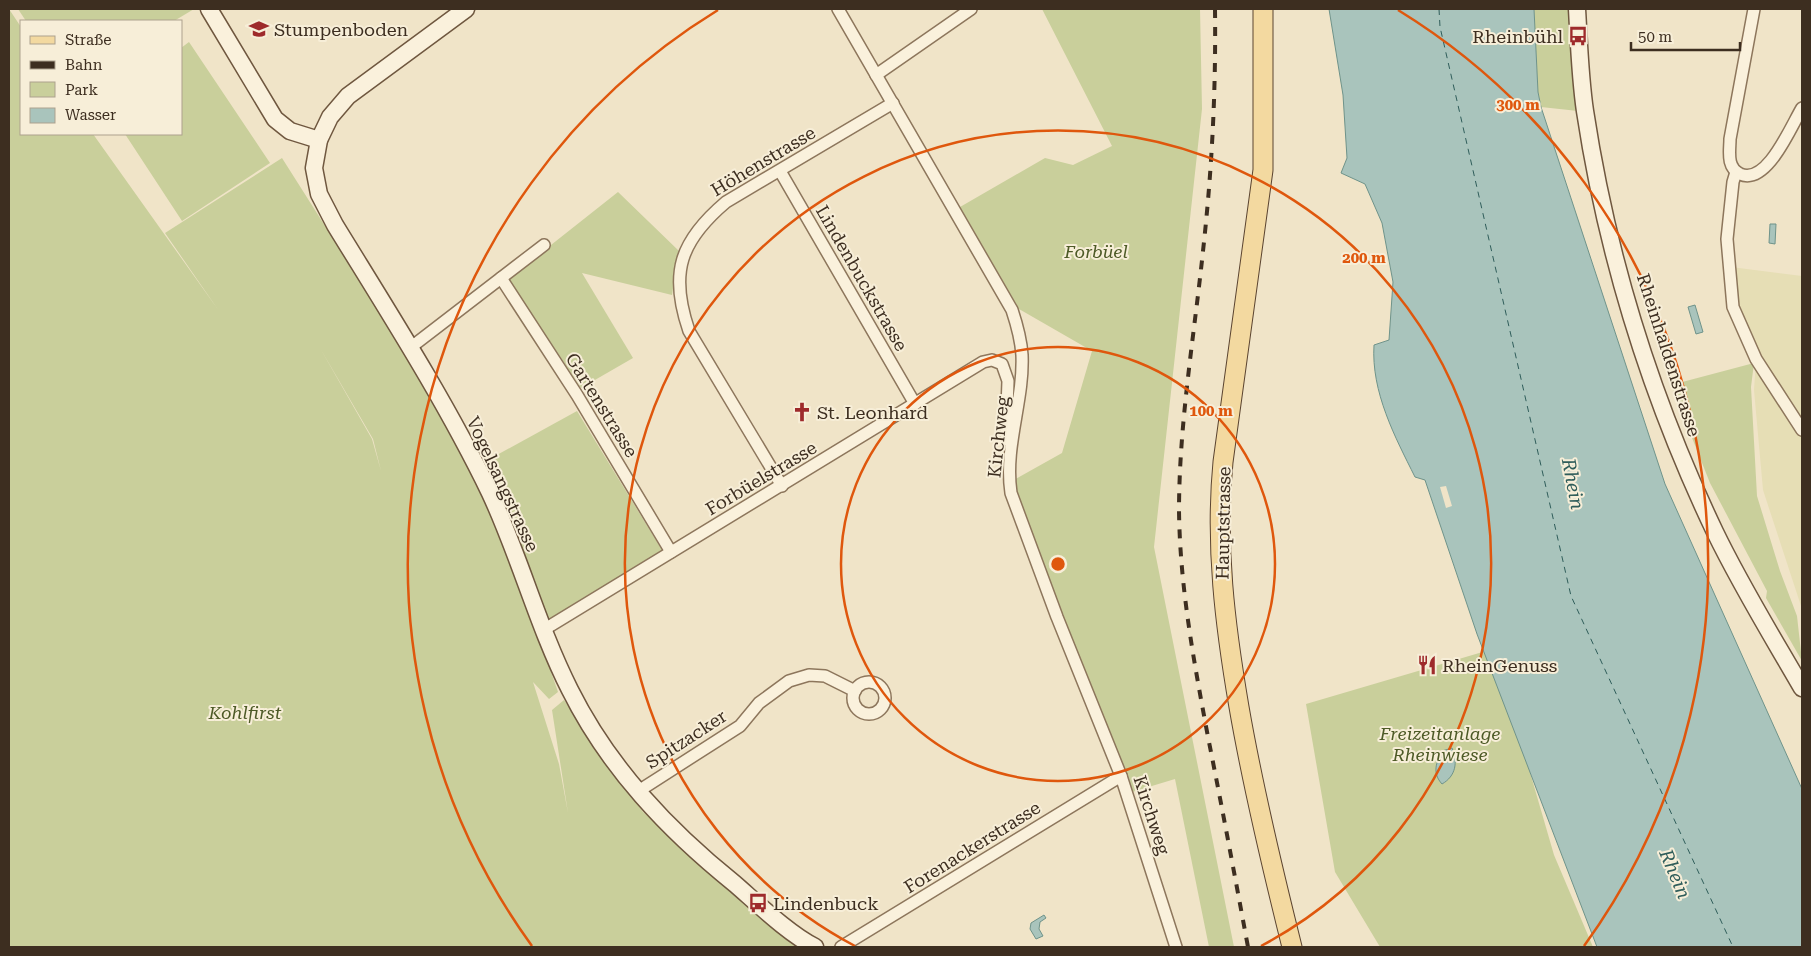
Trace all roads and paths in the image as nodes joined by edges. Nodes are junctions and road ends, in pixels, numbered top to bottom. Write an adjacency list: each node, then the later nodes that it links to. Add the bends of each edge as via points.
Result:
1 (209, 9): 11 (street, via 275,119 290,130)
2 (466, 9): 11 (street, Vogelsangstrasse, via 348,96 330,117)
3 (838, 9): 8 (street, Kirchweg)
4 (971, 9): 8 (street)
5 (1263, 9): 30 (main road, Hauptstrasse, via 1263,170 1220,491 1221,570 1229,644 1248,758)
6 (1577, 9): 23 (street, Rheinhaldenstrasse, via 1585,109 1603,204 1652,378 1683,461 1716,533 1754,608)
7 (1754, 9): 13 (street, via 1731,129 1729,158)
8 (876, 74): 9 (street, Kirchweg)
9 (893, 103): 12 (street, Höhenstrasse); 19 (street, Kirchweg, via 1012,310 1022,355)
10 (1802, 108): 13 (street, via 1766,168 1752,175)
11 (319, 140): 16 (street, Vogelsangstrasse, via 314,168 318,194)
12 (780, 171): 17 (street, Lindenbuckstrasse); 20 (street, Höhenstrasse, via 726,202 706,218 691,238 681,260 679,288 682,312 689,331)
13 (1736, 172): 18 (street, via 1727,239 1734,307 1756,359)
14 (544, 245): 15 (street)
15 (501, 278): 16 (street); 21 (street, Gartenstrasse, via 577,395)
16 (410, 348): 22 (street, Vogelsangstrasse, via 457,428 491,496)
17 (915, 404): 19 (street, Forbüelstrasse, via 983,362 997,360 1002,364 1008,381 1006,434); 20 (street, Forbüelstrasse)
18 (1802, 430)
19 (1011, 445): 25 (street, Kirchweg, via 1009,478 1017,513)
20 (782, 486): 21 (street, Forbüelstrasse)
21 (671, 552): 22 (street, Forbüelstrasse)
22 (545, 629): 26 (street, Vogelsangstrasse, via 570,690)
23 (1802, 688)
24 (855, 691): 26 (street, Spitzacker, via 825,676 809,675 789,681 759,703 740,726)
25 (1121, 776): 28 (street, Forenackerstrasse); 29 (street, Kirchweg)
26 (636, 792): 27 (street, Vogelsangstrasse, via 689,846)
27 (815, 947)
28 (841, 947)
29 (1176, 947)
30 (1292, 947)

